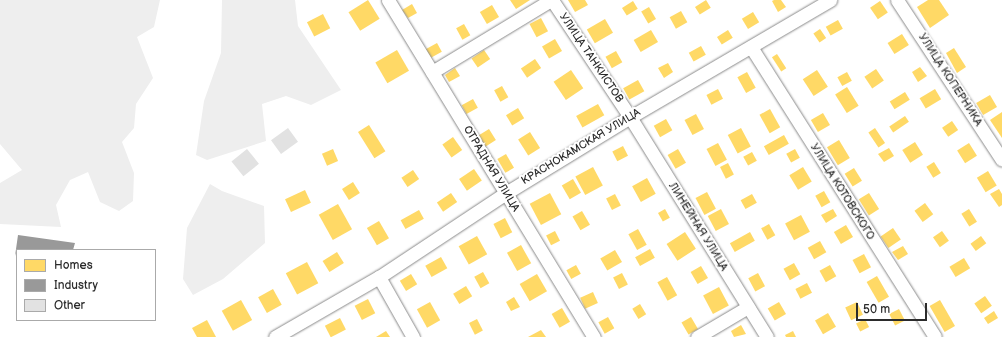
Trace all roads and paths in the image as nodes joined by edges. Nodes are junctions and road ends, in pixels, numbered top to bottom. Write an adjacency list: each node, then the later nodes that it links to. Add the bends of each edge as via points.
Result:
1 (388, 0): 6 (street, ОТРАДНАЯ УЛИЦА)
2 (552, 0): 6 (street); 7 (street, УЛИЦА ТАНКИСТОВ)
3 (830, 0): 5 (street, КРАСНОКАМСКАЯ УЛИЦА)
4 (897, 0): 8 (street, УЛИЦА КОПЕРНИКА)
5 (751, 47): 7 (street, КРАСНОКАМСКАЯ УЛИЦА); 17 (street, УЛИЦА КОТОВСКОГО)
6 (432, 72): 9 (street, ОТРАДНАЯ УЛИЦА)
7 (630, 117): 9 (street, КРАСНОКАМСКАЯ УЛИЦА); 11 (street, ЛИНЕЙНАЯ УЛИЦА)
8 (1002, 160)
9 (506, 193): 10 (street, КРАСНОКАМСКАЯ УЛИЦА); 14 (street, ОТРАДНАЯ УЛИЦА)
10 (379, 278): 12 (street, КРАСНОКАМСКАЯ УЛИЦА); 13 (street)
11 (748, 307): 15 (street); 16 (street, ЛИНЕЙНАЯ УЛИЦА)
12 (275, 337)
13 (413, 337)
14 (594, 337)
15 (698, 337)
16 (767, 337)
17 (935, 337)

